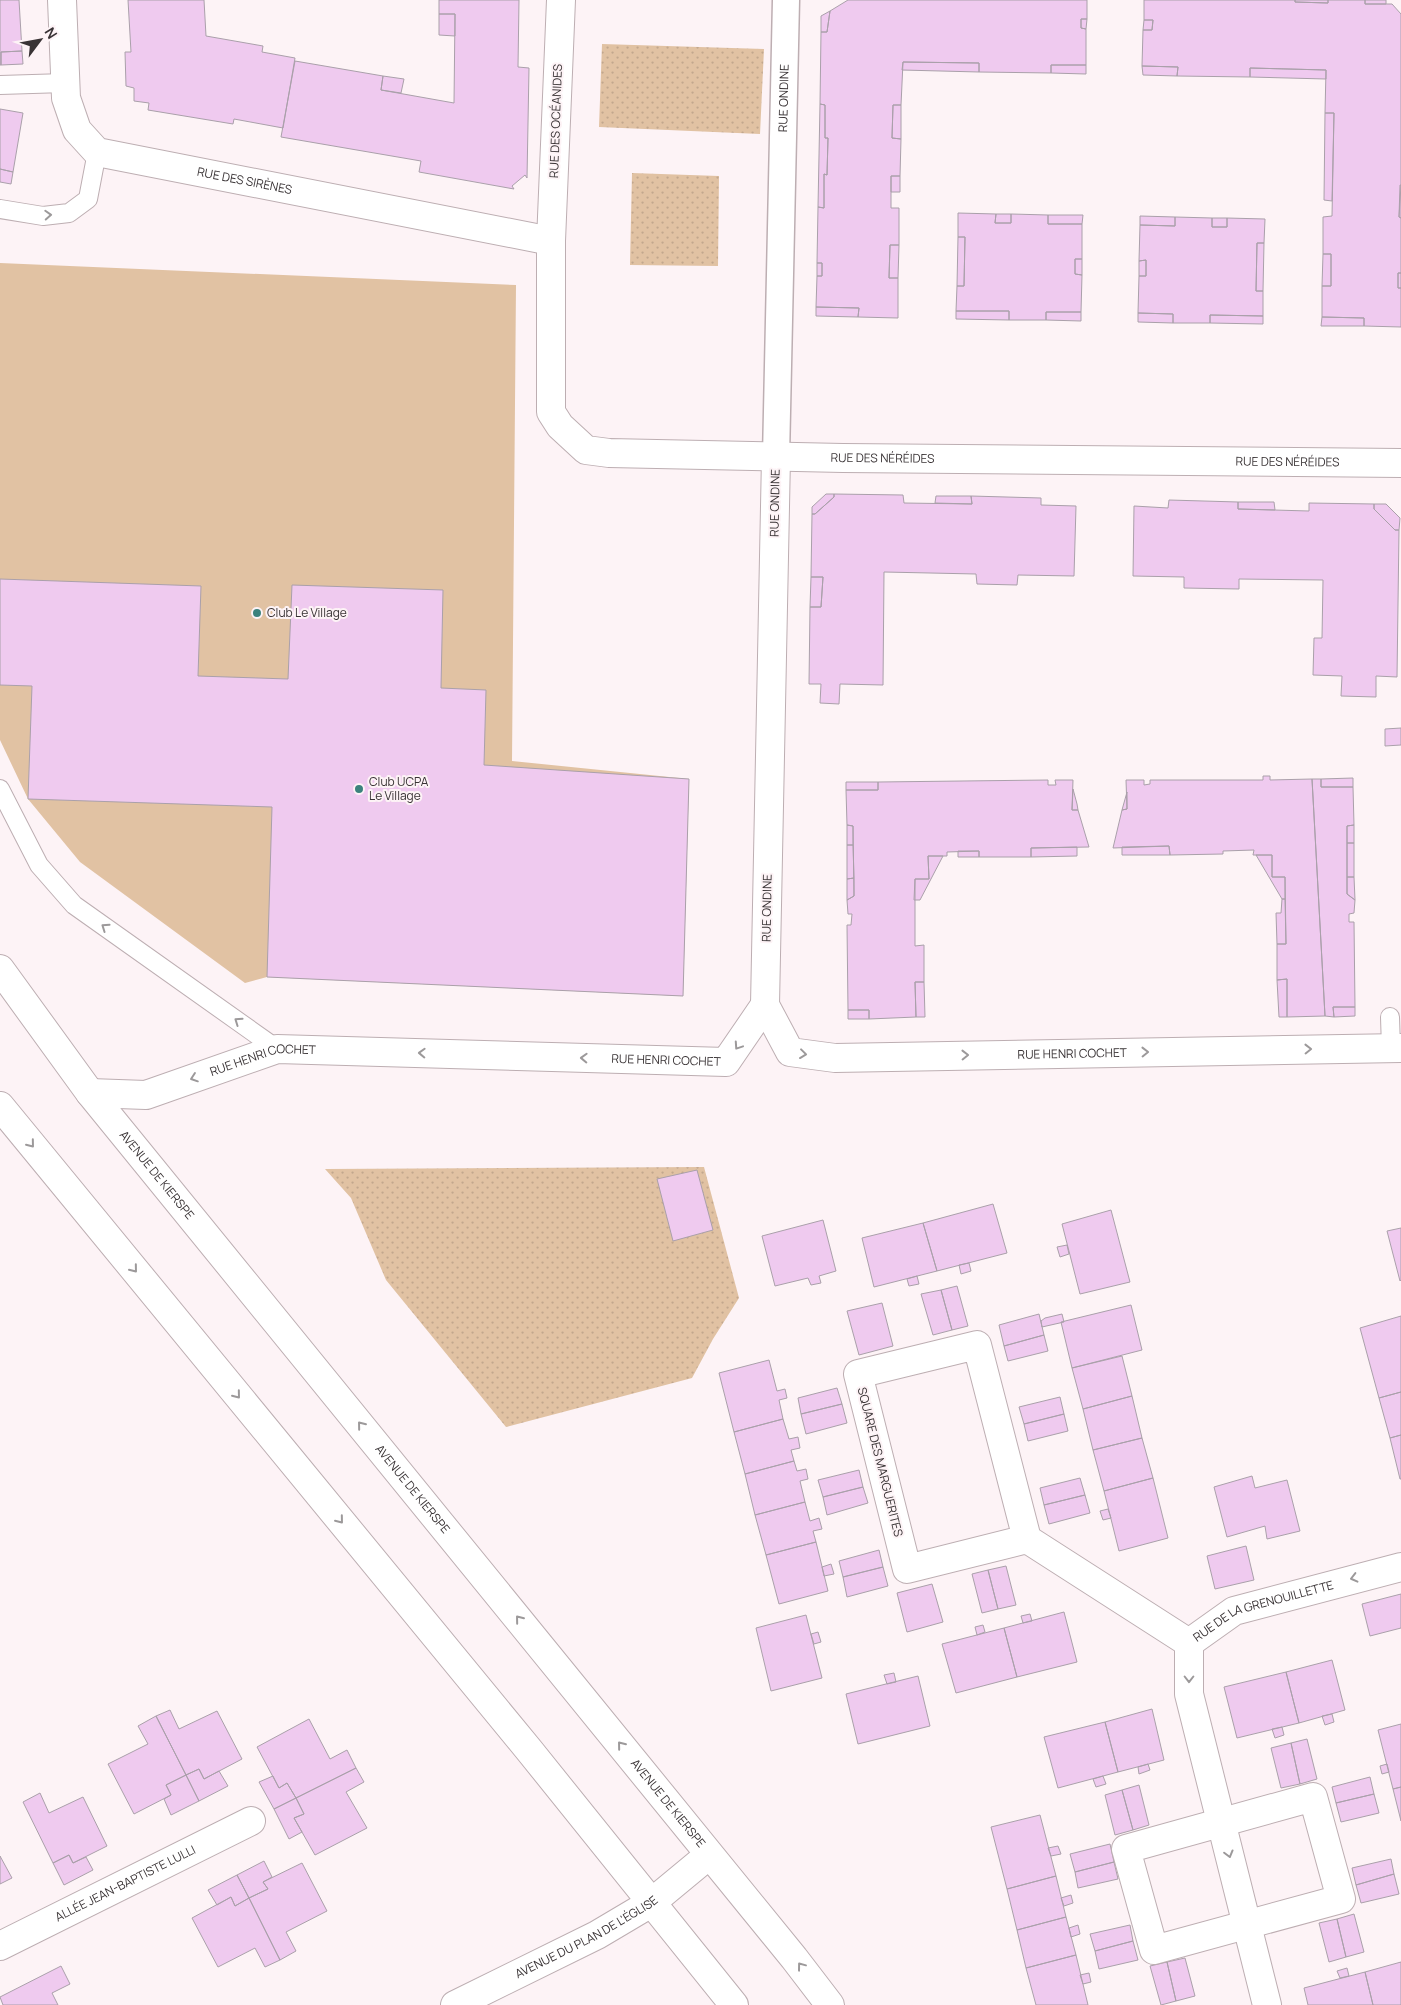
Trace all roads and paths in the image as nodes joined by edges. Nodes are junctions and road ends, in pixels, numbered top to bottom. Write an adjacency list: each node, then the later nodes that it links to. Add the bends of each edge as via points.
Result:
1 (62, 0): 4 (street)
2 (561, 0): 8 (street, RUE DES OCÉANIDES)
3 (786, 0): 9 (street, RUE ONDINE)
4 (65, 83): 5 (lane); 6 (street, via 66,98 77,130)
5 (0, 85)
6 (97, 152): 7 (lane, one-way to 6, via 43,216 69,213 88,199); 8 (street, RUE DES SIRÈNES)
7 (0, 209)
8 (551, 241): 9 (street, RUE DES NÉRÉIDES, via 551,412 560,426 586,450)
9 (776, 457): 10 (street, RUE DES NÉRÉIDES); 13 (street, RUE ONDINE)
10 (1401, 463)
11 (0, 789): 16 (lane, one-way to 11, via 74,905 40,865)
12 (0, 969): 17 (street, AVENUE DE KIERSPE)
13 (765, 1005): 15 (street, RUE HENRI COCHET, one-way to 15, via 790,1052 835,1058); 16 (street, RUE HENRI COCHET, one-way to 16, via 726,1062)
14 (1390, 1017): 15 (lane)
15 (1396, 1048)
16 (277, 1049): 17 (street, RUE HENRI COCHET, one-way to 17, via 146,1095)
17 (90, 1093): 24 (street, AVENUE DE KIERSPE, one-way to 17)
18 (0, 1106): 25 (street, one-way to 25)
19 (1027, 1539): 19 (street, SQUARE DES MARGUERITES, via 907,1569 858,1374 977,1345); 21 (street)
20 (1401, 1567): 21 (street, RUE DE LA GRENOUILLETTE, one-way to 21, via 1234,1611)
21 (1189, 1643): 23 (street, RUE DE LA GRENOUILLETTE, one-way to 23, via 1189,1694)
22 (251, 1821): 27 (street, ALLÉE JEAN-BAPTISTE LULLI)
23 (1220, 1823): 26 (street, RUE DE LA GRENOUILLETTE, one-way to 26); 26 (street, via 1126,1849 1154,1950); 26 (street, via 1313,1797 1341,1899)
24 (709, 1855): 25 (street, AVENUE DU PLAN DE L'ÉGLISE); 30 (street, AVENUE DE KIERSPE, one-way to 24)
25 (651, 1903): 28 (street, AVENUE DU PLAN DE L'ÉGLISE, via 597,1935); 29 (street)
26 (1247, 1924): 31 (street, RUE DE LA GRENOUILLETTE)
27 (0, 1946)
28 (455, 2005)
29 (734, 2005)
30 (830, 2005)
31 (1268, 2005)

